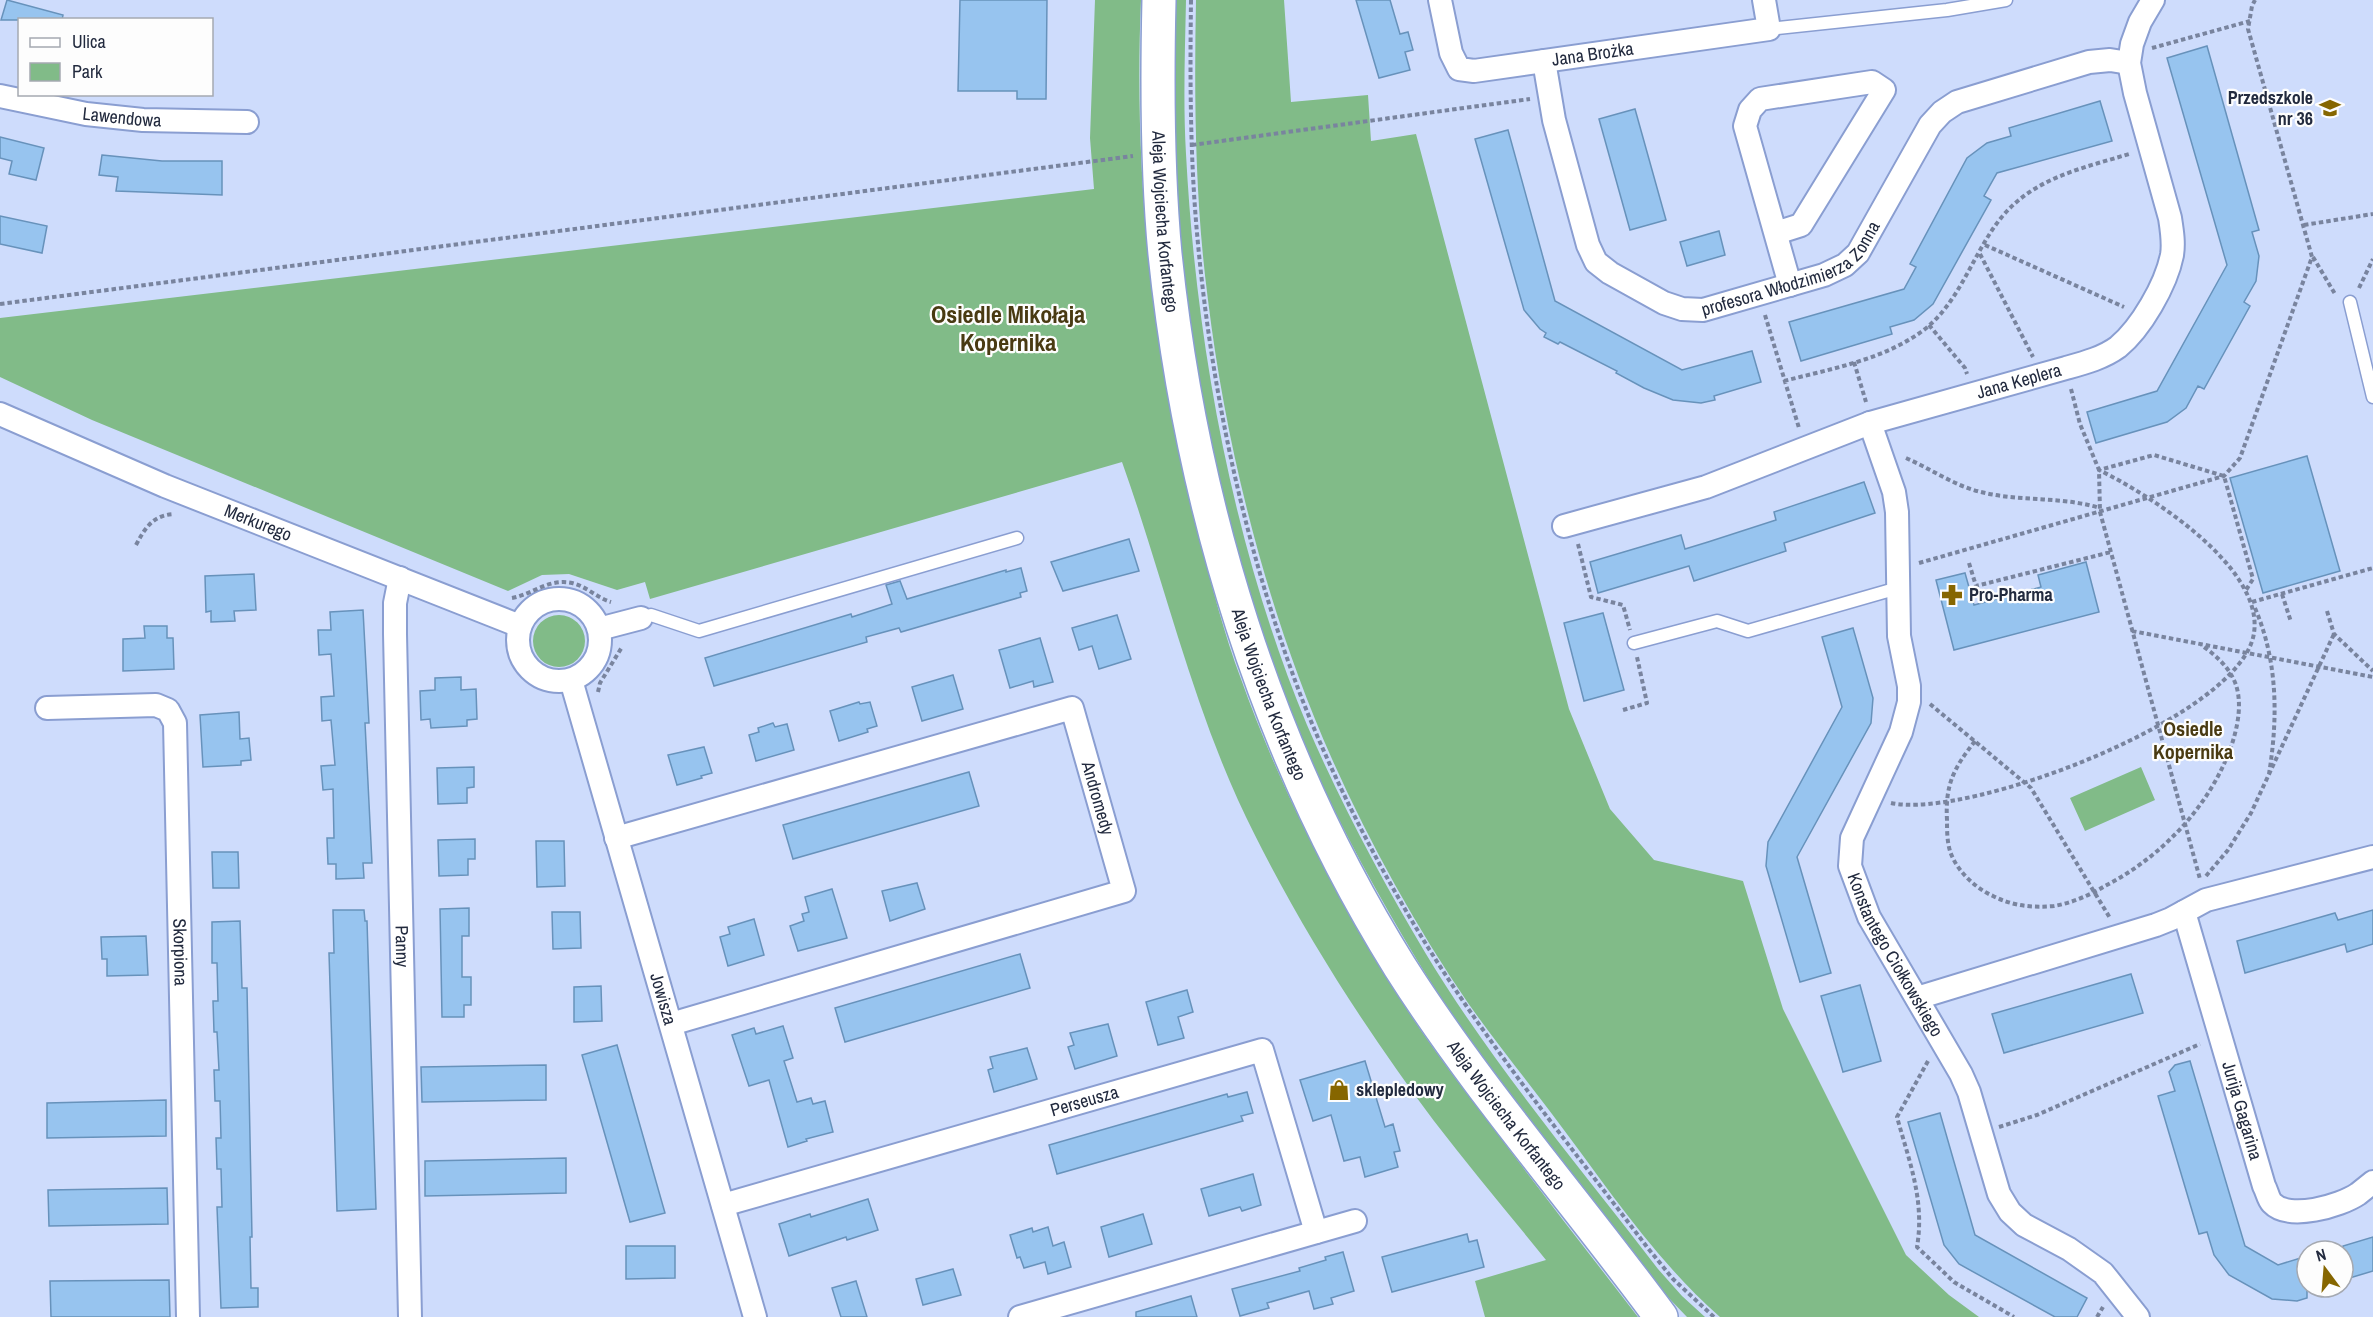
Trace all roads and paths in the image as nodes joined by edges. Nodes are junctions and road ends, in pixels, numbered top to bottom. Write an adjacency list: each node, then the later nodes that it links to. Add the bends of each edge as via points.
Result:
1 (1159, 0): 17 (main road, Aleja Wojciecha Korfantego)
2 (1191, 0): 15 (path)
3 (1440, 0): 11 (street, Jana Brożka, via 1451,53 1459,69 1474,71)
4 (1764, 0): 9 (street)
5 (2006, 0): 9 (lane)
6 (2256, 0): 8 (path)
7 (2146, 2): 10 (street, Jana Keplera, via 2132,44)
8 (2250, 21): 10 (path); 19 (path, via 2248,29)
9 (1769, 29): 11 (street, Jana Brożka)
10 (2137, 56): 16 (street, Jana Keplera, via 2135,93); 25 (street, profesora Włodzimierza Zonna, via 2090,63 1957,102 1930,125 1858,254 1824,275)
11 (1544, 61): 13 (street, profesora Włodzimierza Zonna)
12 (0, 96): 14 (street, Lawendowa, via 86,114 143,120)
13 (1550, 97): 15 (path); 26 (street, profesora Włodzimierza Zonna, via 1588,245 1596,262 1664,303 1682,309 1703,310)
14 (247, 122)
15 (1192, 145): 107 (path, via 1204,302 1230,452 1287,657 1330,763 1395,892 1464,1003 1673,1279)
16 (2150, 148): 21 (path, via 2041,185 2001,218); 30 (street, Jana Keplera, via 2173,237 2167,270)
17 (1159, 153): 29 (path); 101 (main road, Aleja Wojciecha Korfantego, via 1171,306 1192,430 1238,612 1281,735 1341,861 1412,985 1461,1058)
18 (2373, 214): 19 (path)
19 (2304, 225): 23 (path)
20 (1776, 233): 20 (street, via 1801,225 1884,90 1872,82 1760,99 1750,110 1745,126); 25 (street)
21 (1985, 245): 22 (path); 30 (path)
22 (1980, 253): 31 (path, via 1939,317); 34 (path)
23 (2312, 256): 27 (path); 43 (path, via 2240,458)
24 (2373, 259): 28 (path)
25 (1790, 285): 26 (street, profesora Włodzimierza Zonna)
26 (1759, 294): 35 (path)
27 (2337, 297)
28 (2353, 298): 37 (lane)
29 (0, 304)
30 (2144, 316): 33 (street, Jana Keplera, via 2116,348)
31 (1929, 325): 32 (path, via 1893,348); 36 (path, via 1965,368)
32 (1854, 362): 35 (path); 39 (path)
33 (2066, 368): 34 (street, Jana Keplera); 42 (path, via 2080,424)
34 (2042, 375): 36 (street, Jana Keplera)
35 (1784, 381): 41 (path)
36 (1975, 393): 39 (street, Jana Keplera)
37 (2373, 397)
38 (0, 414): 53 (street, Merkurego, via 165,486)
39 (1871, 422): 40 (street, Konstantego Ciołkowskiego); 41 (street, Jana Keplera)
40 (1878, 446): 45 (path, via 1966,489 1999,496 2069,501); 54 (street, Konstantego Ciołkowskiego, via 1894,492)
41 (1805, 448): 47 (street, Jana Keplera, via 1706,487)
42 (2099, 470): 43 (path, via 2154,455); 44 (path); 45 (path)
43 (2224, 476): 44 (path); 55 (path, via 2253,579)
44 (2148, 498): 45 (path); 55 (path, via 2198,535 2224,560)
45 (2100, 510): 50 (path); 54 (path)
46 (178, 514): 49 (path, via 155,519)
47 (1570, 524): 66 (path, via 1591,597 1623,605)
48 (1017, 538): 60 (lane, via 699,631 651,615)
49 (136, 545)
50 (2111, 552): 51 (path, via 1976,586); 64 (path)
51 (1969, 563)
52 (2373, 568): 56 (path)
53 (400, 578): 62 (street, Merkurego); 103 (street, Panny, via 394,634)
54 (1898, 578): 66 (lane, via 1748,631 1717,621); 76 (street, Konstantego Ciołkowskiego, via 1899,636)
55 (2246, 590): 58 (path)
56 (2282, 594): 58 (path); 61 (path)
57 (503, 598): 60 (path, via 514,598 541,585 572,583 602,600 622,602 636,598)
58 (2252, 601): 69 (path, via 2254,634); 70 (path)
59 (2327, 612): 65 (path)
60 (641, 618): 63 (street)
61 (2290, 622)
62 (520, 626): 63 (street, via 536,606 561,599 585,608); 75 (street, via 521,656 529,668 541,677)
63 (599, 629): 75 (street, via 598,655 592,666)
64 (2132, 631): 67 (path); 80 (path)
65 (2334, 634): 71 (path); 72 (path)
66 (1634, 643): 79 (path, via 1647,703)
67 (2201, 645): 69 (path); 73 (path)
68 (622, 646): 77 (path, via 600,683)
69 (2248, 652): 70 (path); 73 (path)
70 (2270, 656): 71 (path); 82 (path, via 2275,720)
71 (2319, 666): 74 (path); 82 (path)
72 (2373, 671)
73 (2231, 674): 80 (path); 86 (path, via 2239,707 2234,738 2204,801)
74 (2373, 677)
75 (571, 680): 87 (street, Jowisza)
76 (1909, 687): 81 (path); 84 (street, Konstantego Ciołkowskiego, via 1900,732)
77 (598, 702)
78 (47, 708): 102 (street, Skorpiona, via 156,705 168,710 175,723)
79 (1623, 710)
80 (2158, 725): 83 (path, via 2102,755); 86 (path)
81 (1975, 741): 83 (path); 85 (path, via 1951,776)
82 (2268, 781): 86 (path, via 2228,850 2201,881)
83 (2025, 783): 85 (path); 89 (path)
84 (1870, 798): 85 (path, via 1899,805); 92 (street, Konstantego Ciołkowskiego, via 1852,838 1850,866 1869,917)
85 (1946, 801): 89 (path, via 1951,854 1963,873 1982,891 2007,903 2032,907 2056,905)
86 (2185, 823): 89 (path, via 2130,873)
87 (616, 838): 93 (street, Jowisza); 93 (street, Andromedy, via 1072,708 1124,891)
88 (2373, 856): 90 (street, via 2206,900)
89 (2094, 892): 91 (path)
90 (2184, 912): 91 (street); 94 (street, Jurija Gagarina)
91 (2121, 936): 92 (street)
92 (1917, 998): 95 (street, Konstantego Ciołkowskiego)
93 (670, 1024): 98 (street, Jowisza)
94 (2221, 1036): 96 (path, via 2037,1115); 97 (street, Jurija Gagarina, via 2271,1202 2284,1211 2304,1211 2357,1195)
95 (1941, 1039): 96 (street, Konstantego Ciołkowskiego, via 1969,1092); 108 (path, via 1897,1117 1918,1197 1921,1226 1917,1247 1954,1282)
96 (1982, 1133): 109 (street, Konstantego Ciołkowskiego, via 1999,1194 2010,1212 2024,1225 2103,1273)
97 (2373, 1182)
98 (723, 1205): 100 (street, Perseusza, via 1262,1050); 104 (street, Jowisza)
99 (1355, 1221): 100 (street)
100 (1316, 1232): 105 (street)
101 (1652, 1305): 106 (main road, Aleja Wojciecha Korfantego)
102 (188, 1317)
103 (410, 1317)
104 (755, 1317)
105 (1020, 1317)
106 (1669, 1317)
107 (1714, 1317)
108 (2014, 1317)
109 (2139, 1317)

